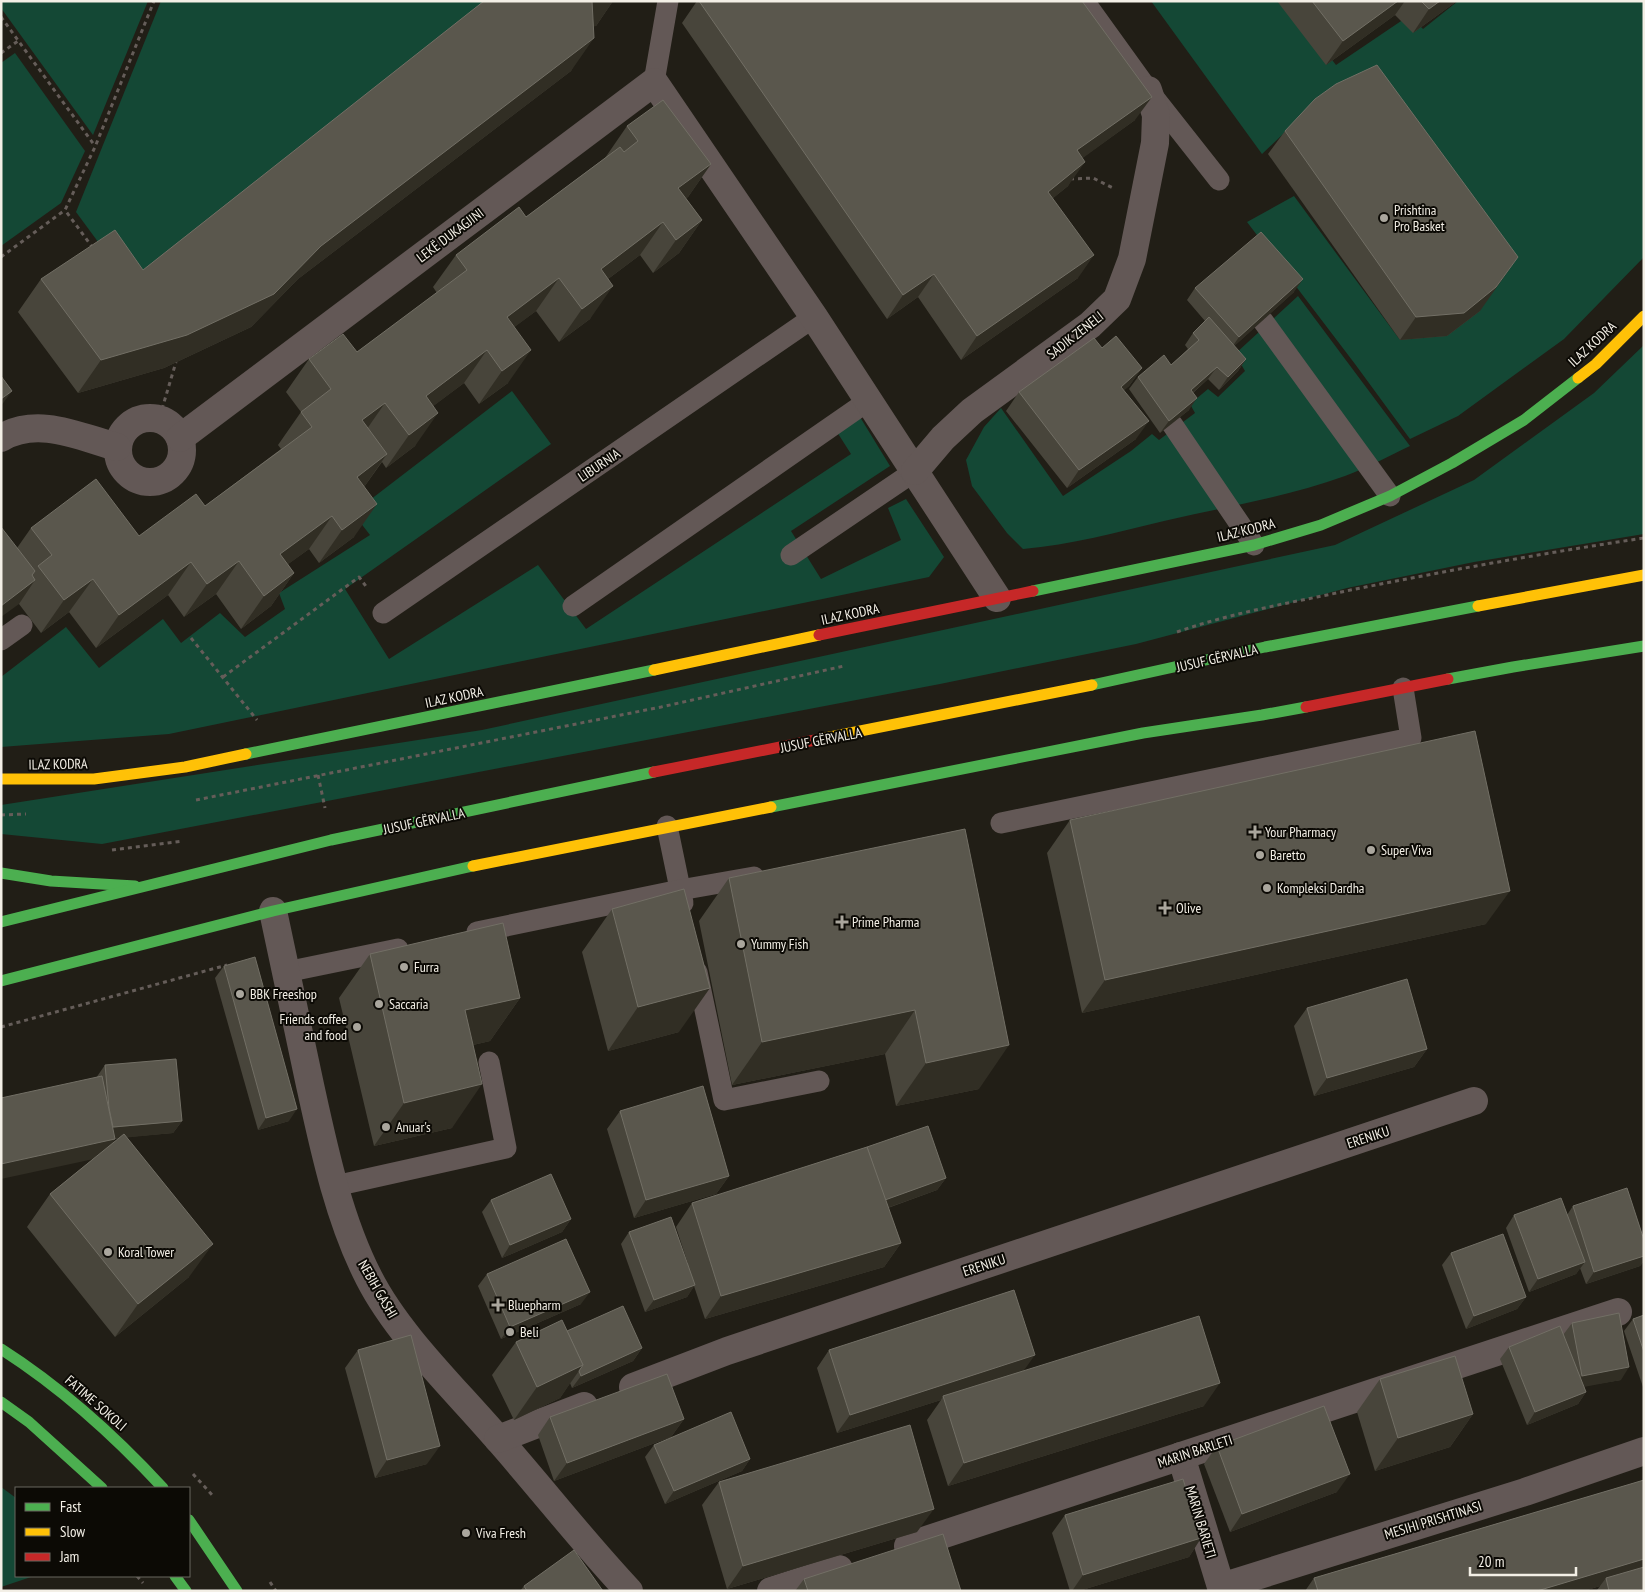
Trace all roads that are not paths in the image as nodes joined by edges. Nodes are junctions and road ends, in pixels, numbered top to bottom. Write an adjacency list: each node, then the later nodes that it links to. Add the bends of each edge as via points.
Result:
1 (668, 1): 3 (lane)
2 (1084, 1): 4 (lane, SADIK ZENELI)
3 (654, 82): 7 (street); 12 (street, LEKË DUKAGJINI)
4 (1148, 90): 5 (lane, SADIK ZENELI); 14 (street, SADIK ZENELI, via 1156,115 1155,144 1132,259 1117,299 1090,325 972,411 942,438)
5 (1219, 180)
6 (1644, 316): 15 (main road, ILAZ KODRA, via 1596,364 1524,420)
7 (814, 317): 9 (street); 21 (lane, LIBURNIA)
8 (1263, 321): 15 (lane)
9 (868, 401): 14 (street); 20 (lane)
10 (1172, 424): 16 (lane)
11 (1, 438): 13 (street, via 36,427)
12 (180, 438): 13 (street, via 168,422 150,417 132,422 124,429); 13 (street, via 182,455 179,464 159,481 141,481 133,477 121,464)
13 (117, 447)
14 (915, 471): 17 (lane); 19 (street)
15 (1390, 496): 16 (main road, ILAZ KODRA, via 1321,525)
16 (1254, 545): 19 (main road, ILAZ KODRA)
17 (791, 555)
18 (1644, 574): 31 (main road, JUSUF GËRVALLA, via 1265,647 1148,674 650,773 331,840)
19 (997, 598): 26 (main road, ILAZ KODRA, via 185,767 94,779)
20 (573, 606)
21 (383, 612)
22 (22, 625): 23 (lane)
23 (1, 640)
24 (1644, 646): 25 (main road)
25 (1402, 688): 27 (lane, via 1411,738); 28 (main road, via 1262,715 1143,733)
26 (1, 779)
27 (1001, 823)
28 (667, 826): 32 (lane); 33 (main road)
29 (1, 873): 31 (main road)
30 (768, 874): 32 (lane)
31 (144, 886): 35 (main road, JUSUF GËRVALLA)
32 (680, 890): 34 (lane); 36 (lane)
33 (273, 911): 39 (street, NEBIH GASHI); 40 (main road)
34 (686, 919)
35 (1, 922)
36 (459, 936)
37 (420, 944): 39 (lane)
38 (694, 957): 42 (lane, via 724,1100)
39 (286, 972): 44 (street, NEBIH GASHI)
40 (1, 981)
41 (490, 1062): 44 (lane, via 506,1148)
42 (819, 1081)
43 (1474, 1101): 48 (street, ERENIKU, via 727,1351)
44 (335, 1186): 48 (street, NEBIH GASHI, via 348,1231 369,1279 418,1348)
45 (1618, 1312): 50 (street, MARIN BARLETI)
46 (1, 1349): 52 (main road, FATIME SOKOLI, via 101,1425)
47 (1, 1402): 51 (main road, via 29,1422)
48 (498, 1439): 58 (street, NEBIH GASHI)
49 (1644, 1451): 55 (street, MESIHI PRISHTINASI, via 1525,1492)
50 (1180, 1456): 55 (street, MARIN BARIETI); 59 (street, MARIN BARLETI)
51 (101, 1487)
52 (161, 1487)
53 (190, 1521): 57 (main road)
54 (176, 1577): 56 (main road)
55 (1221, 1587)
56 (186, 1591)
57 (237, 1591)
58 (629, 1591)
59 (771, 1591)

